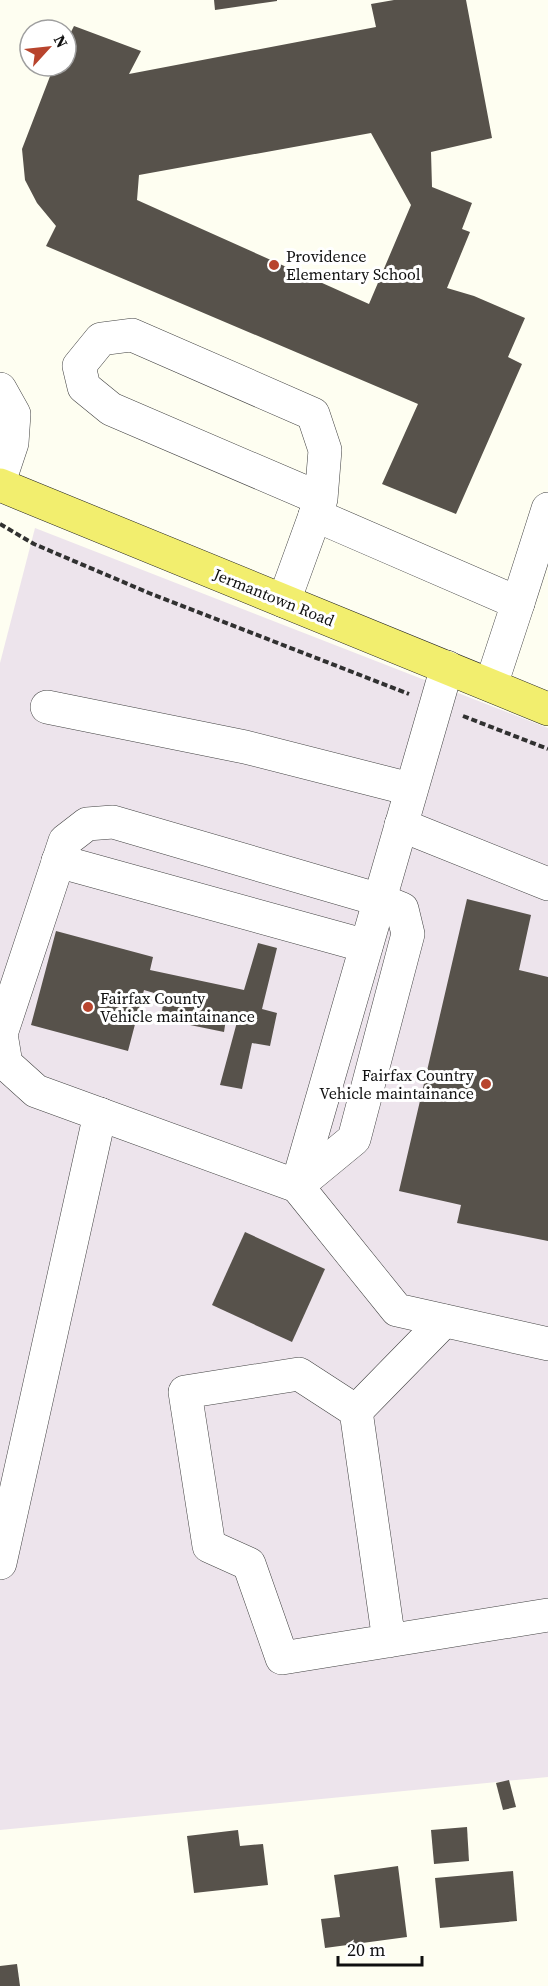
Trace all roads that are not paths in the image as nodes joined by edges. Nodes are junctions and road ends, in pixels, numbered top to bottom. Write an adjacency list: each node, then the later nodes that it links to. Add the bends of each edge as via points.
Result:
1 (0, 389): 2 (lane, via 14,414 12,443)
2 (0, 479)
3 (0, 486): 6 (main road, Jermantown Road)
4 (318, 507): 4 (lane, via 325,450 313,414 132,335 101,339 79,366 84,387 111,409); 6 (lane); 7 (lane)
5 (548, 509): 7 (lane)
6 (284, 601): 8 (main road, Jermantown Road)
7 (518, 603): 9 (lane)
8 (447, 667): 9 (main road, Jermantown Road); 12 (lane)
9 (491, 685): 11 (main road, Jermantown Road)
10 (48, 707): 12 (lane, via 245,747)
11 (548, 709)
12 (410, 789): 13 (lane)
13 (400, 825): 15 (lane); 16 (lane)
14 (58, 861): 16 (lane, via 65,841 87,824 113,822); 17 (lane); 20 (lane, via 1,1034 6,1064 36,1091)
15 (548, 884)
16 (380, 900): 17 (lane); 19 (lane, via 402,909 408,934)
17 (366, 946): 18 (lane)
18 (339, 1039): 19 (lane); 21 (lane)
19 (378, 1048): 21 (lane, via 354,1139)
20 (100, 1114): 21 (lane); 25 (lane)
21 (297, 1186): 22 (lane, via 397,1310)
22 (444, 1321): 23 (lane); 24 (lane)
23 (548, 1344)
24 (356, 1411): 27 (lane); 27 (lane, via 299,1374 185,1392 209,1546 249,1564 282,1658)
25 (0, 1563)
26 (548, 1614): 27 (lane)
27 (389, 1641)

